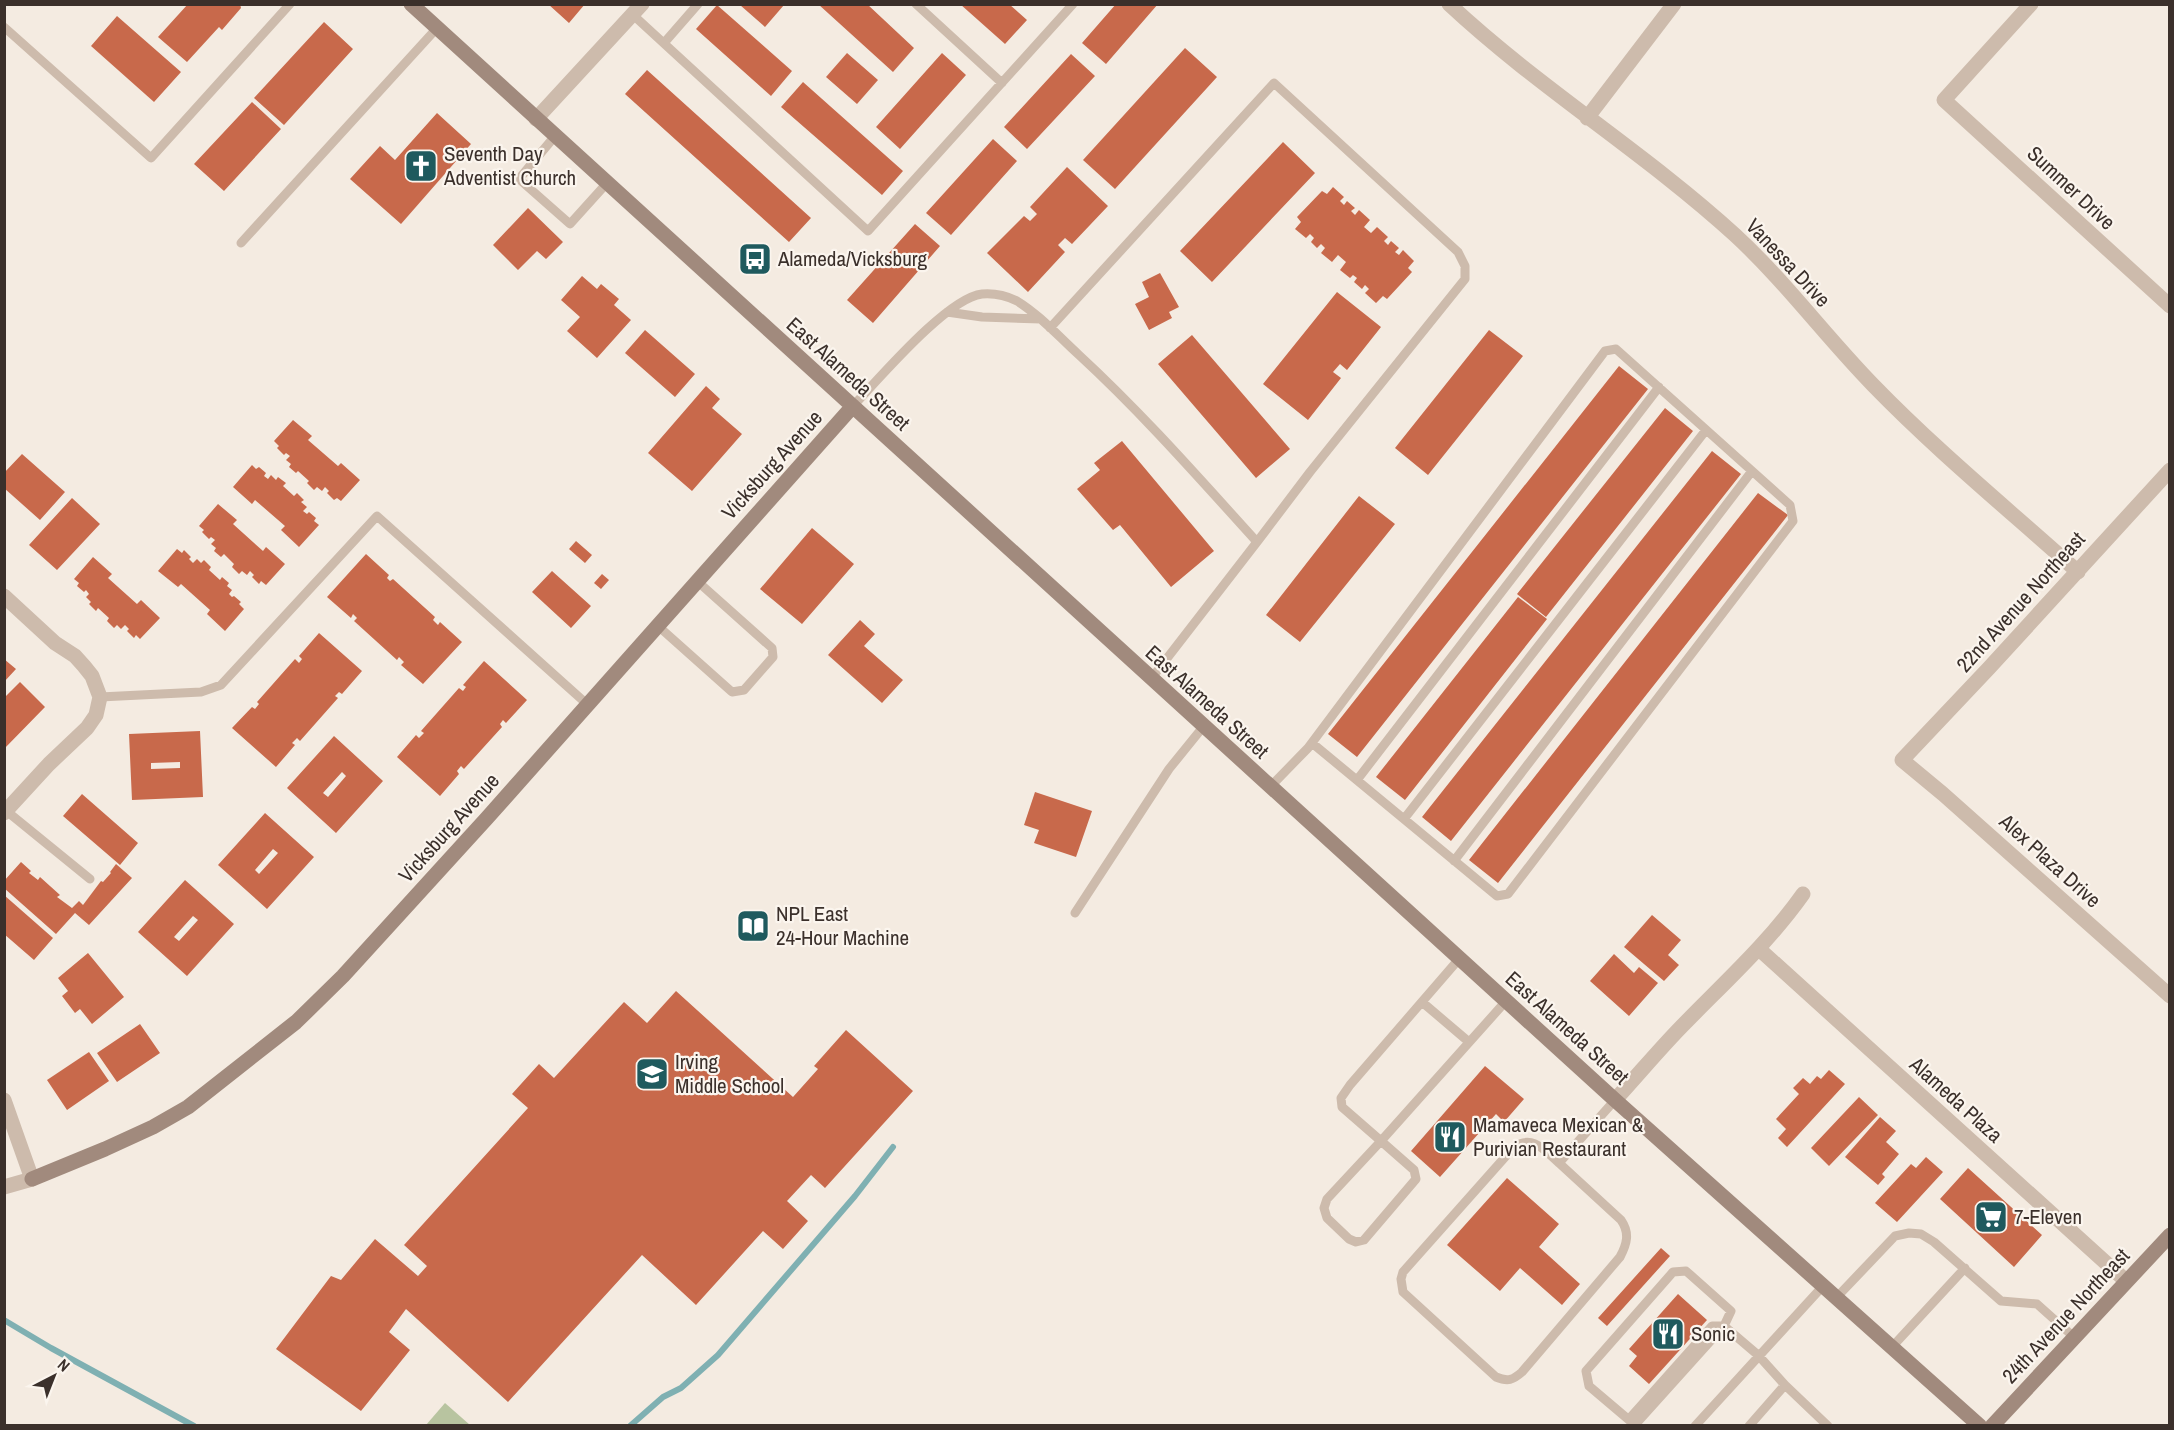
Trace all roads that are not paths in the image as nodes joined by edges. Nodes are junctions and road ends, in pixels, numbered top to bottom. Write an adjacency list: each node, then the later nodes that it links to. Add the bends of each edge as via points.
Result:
1 (290, 4): 10 (lane, via 151,158)
2 (411, 4): 11 (street, East Alameda Street)
3 (698, 4): 12 (lane)
4 (916, 4): 13 (lane)
5 (1073, 4): 13 (lane)
6 (1449, 4): 14 (street, Vanessa Drive)
7 (1674, 4): 14 (street)
8 (2031, 4): 19 (street, Summer Drive, via 1944,100)
9 (637, 9): 12 (lane); 15 (street)
10 (4, 27)
11 (437, 28): 15 (street, East Alameda Street); 18 (lane)
12 (664, 43): 13 (lane, via 868,231)
13 (1002, 83)
14 (1587, 118): 29 (street, Vanessa Drive, via 1736,236 1909,421)
15 (536, 119): 16 (street, East Alameda Street)
16 (555, 136): 17 (street, East Alameda Street); 17 (lane, via 519,179 570,224)
17 (607, 183): 24 (street, East Alameda Street)
18 (241, 243)
19 (2169, 306)
20 (947, 312): 21 (lane); 21 (lane, via 981,294 1000,294); 24 (lane)
21 (1041, 319): 22 (lane)
22 (1050, 328): 28 (lane, via 1135,409); 28 (lane, via 1274,83 1458,252 1465,266 1465,279)
23 (1659, 387): 25 (lane); 37 (lane, via 1616,349 1605,351); 39 (lane)
24 (853, 406): 30 (street, Vicksburg Avenue); 33 (street, East Alameda Street)
25 (1706, 430): 27 (lane); 42 (lane)
26 (2169, 470): 29 (street, 22nd Avenue Northeast)
27 (1752, 471): 43 (lane); 43 (lane, via 1790,505 1794,521 1508,894 1497,896)
28 (1257, 542): 33 (lane)
29 (2078, 572): 38 (street, 22nd Avenue Northeast)
30 (697, 581): 32 (street, Vicksburg Avenue); 32 (lane, via 772,648 773,657 744,690 732,692)
31 (4, 597): 34 (street, via 75,656 99,688)
32 (658, 626): 35 (street, Vicksburg Avenue)
33 (1151, 679): 36 (street, East Alameda Street)
34 (100, 696): 35 (lane, via 201,692 221,685 377,516); 41 (street, via 96,715 87,728)
35 (588, 705): 57 (street, Vicksburg Avenue, via 343,976 296,1022 188,1107 115,1145)
36 (1203, 727): 40 (street, East Alameda Street); 46 (lane, via 1169,769)
37 (1312, 743): 39 (lane); 40 (lane)
38 (1902, 760): 49 (street, Alex Plaza Drive)
39 (1357, 780): 42 (lane)
40 (1270, 787): 48 (street, East Alameda Street)
41 (5, 811): 44 (lane)
42 (1404, 819): 43 (lane)
43 (1454, 861)
44 (90, 879)
45 (1803, 894): 47 (street)
46 (1075, 913)
47 (1759, 949): 54 (street, via 1683,1024); 61 (street, Alameda Plaza)
48 (1459, 959): 50 (street, East Alameda Street); 51 (lane)
49 (2169, 996)
50 (1506, 1001): 52 (lane); 54 (street, East Alameda Street)
51 (1422, 1002): 52 (lane); 55 (lane, via 1341,1098 1342,1107)
52 (1469, 1042): 55 (lane)
53 (4, 1100): 57 (street)
54 (1615, 1100): 56 (lane); 62 (street, East Alameda Street)
55 (1380, 1142): 55 (lane, via 1327,1199 1324,1208 1327,1218 1356,1242 1364,1240 1416,1179 1414,1170)
56 (1558, 1163): 56 (lane, via 1621,1220 1627,1230 1627,1242 1620,1257 1522,1372 1505,1381 1403,1292 1401,1279 1403,1272 1514,1147 1533,1142)
57 (32, 1179): 58 (street, Vicksburg Avenue)
58 (4, 1187)
59 (2169, 1235): 61 (street, 24th Avenue Northeast)
60 (1965, 1268): 63 (lane, via 1921,1234 1895,1236); 65 (lane, via 2001,1301 2037,1304); 66 (lane)
61 (2126, 1281): 65 (street, 24th Avenue Northeast)
62 (1823, 1286): 63 (street, East Alameda Street); 67 (lane)
63 (1836, 1298): 66 (street, East Alameda Street)
64 (1724, 1326): 67 (lane); 69 (lane); 69 (lane, via 1731,1311 1686,1270 1673,1272 1586,1371 1589,1386)
65 (2075, 1338): 74 (street, 24th Avenue Northeast)
66 (1892, 1347): 73 (street, East Alameda Street)
67 (1758, 1355): 68 (lane); 70 (lane)
68 (1785, 1385): 71 (lane); 72 (lane)
69 (1633, 1423)
70 (1695, 1425)
71 (1749, 1425)
72 (1828, 1425)
73 (1980, 1425)
74 (1992, 1425)

